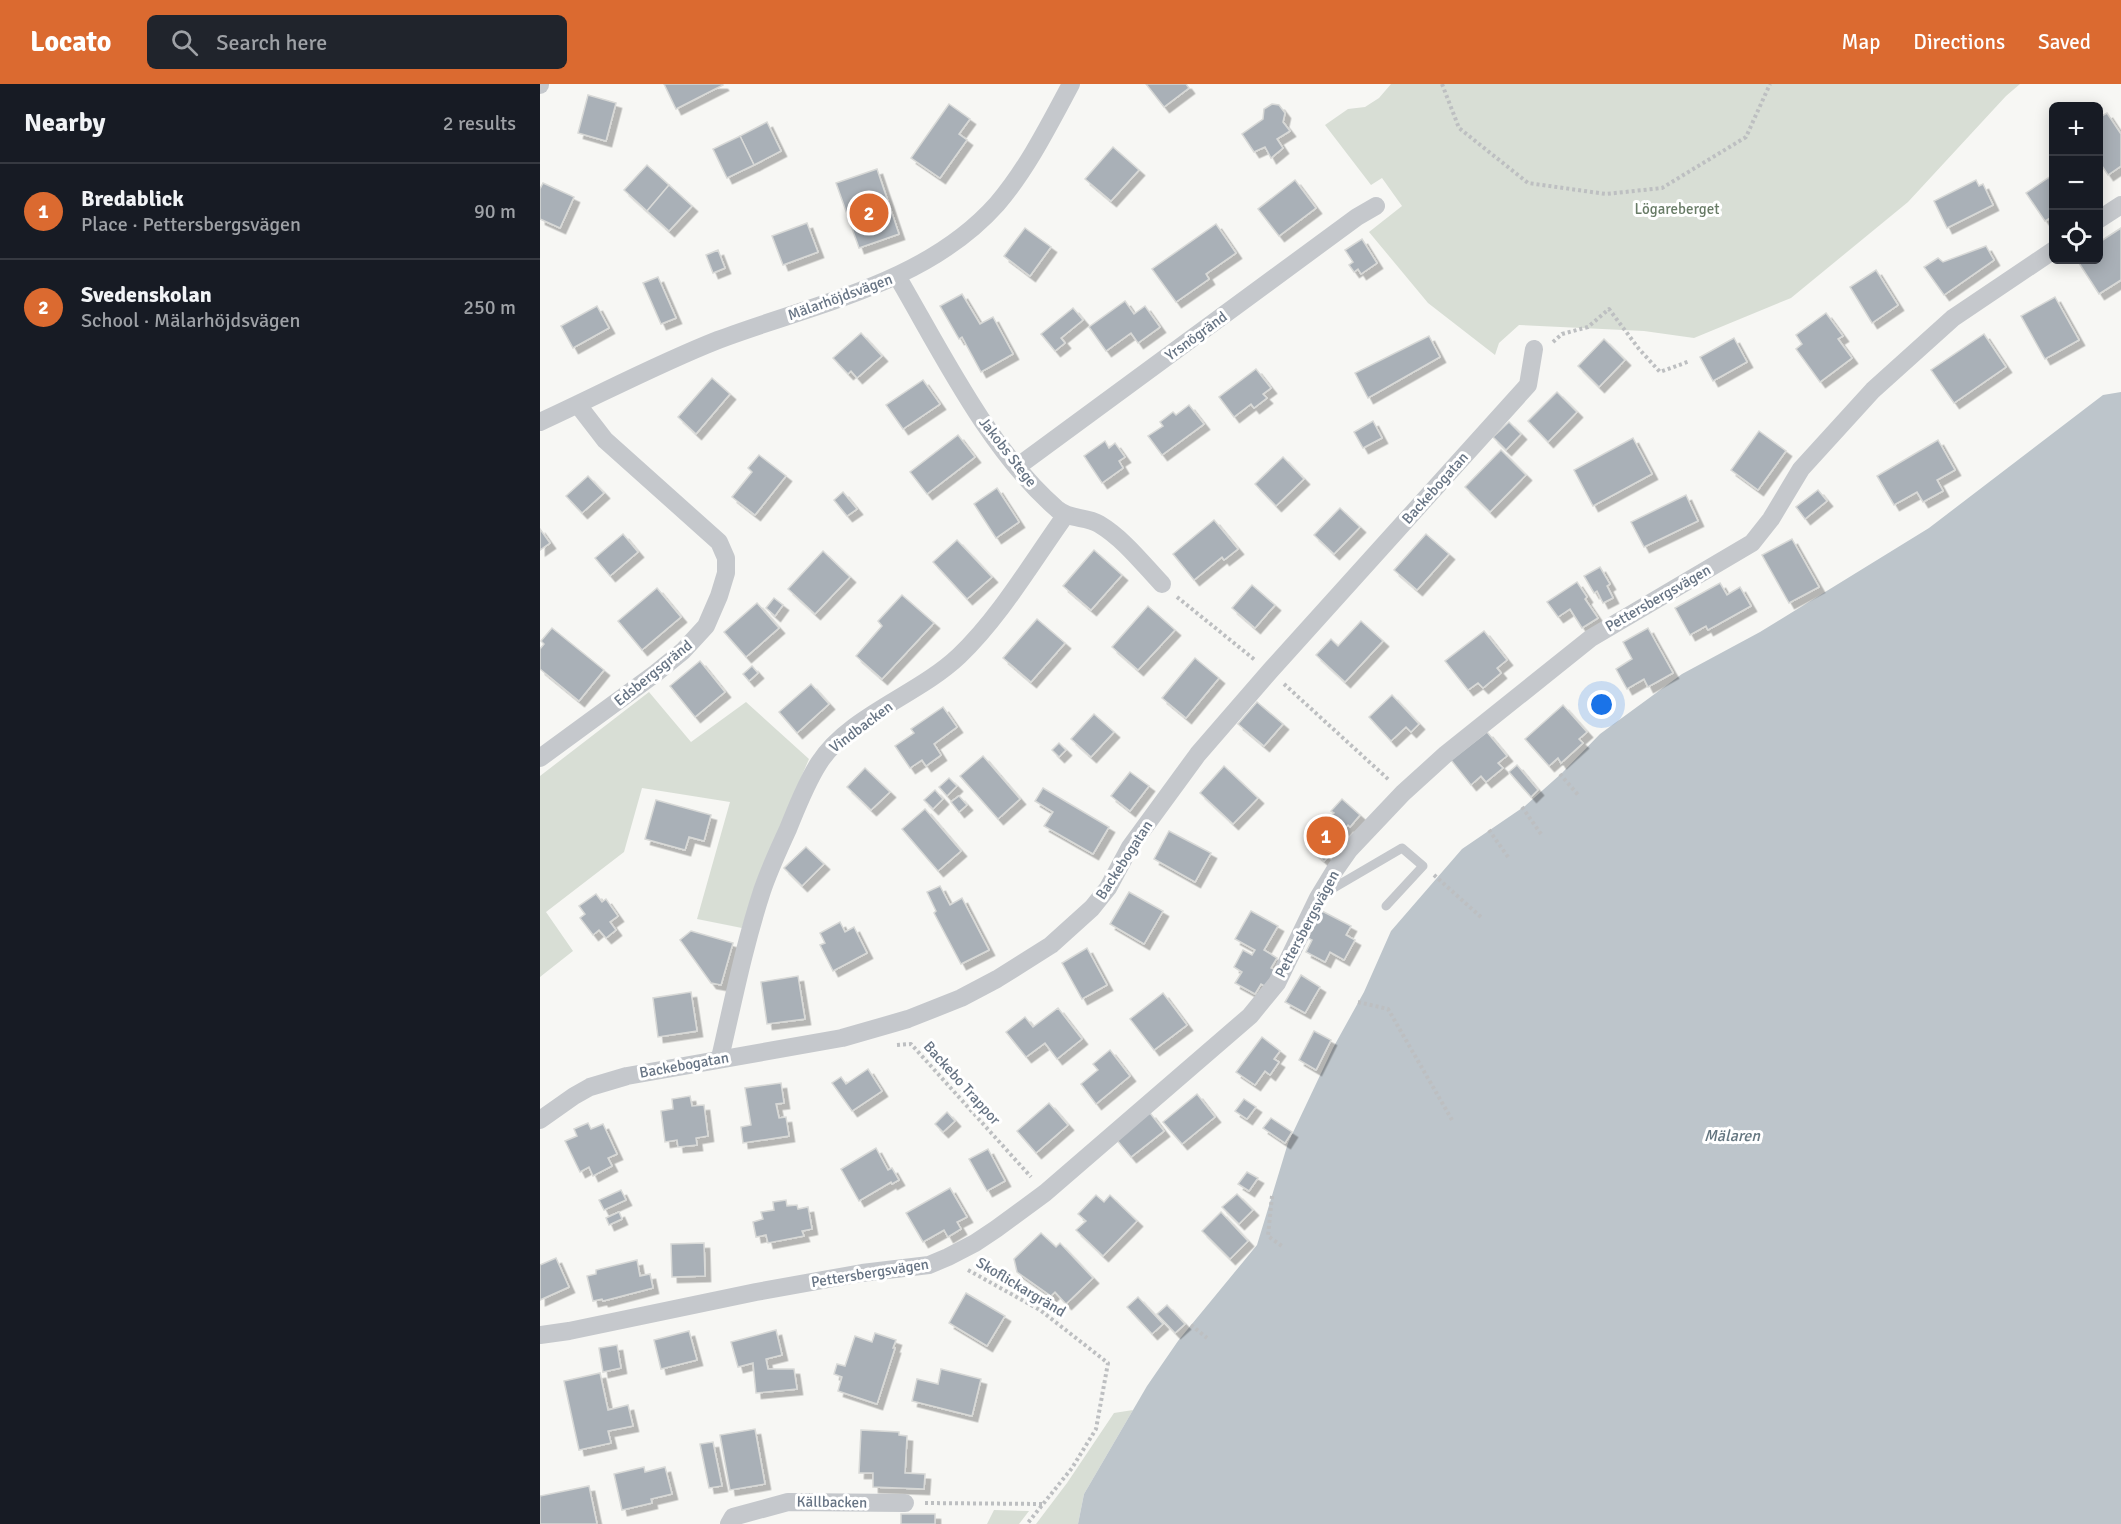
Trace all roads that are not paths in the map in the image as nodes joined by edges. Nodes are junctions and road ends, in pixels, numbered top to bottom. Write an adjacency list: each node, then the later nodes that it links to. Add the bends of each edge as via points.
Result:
1 (1071, 84): 6 (street, Mälarhöjdsvägen, via 1027,161 997,203 961,237)
2 (2121, 205): 4 (street)
3 (1376, 206): 10 (street, Yrsnögränd)
4 (2103, 216)
5 (2049, 252): 14 (street, Pettersbergsvägen, via 1953,318 1872,390 1801,469 1752,543 1591,638 1446,754 1349,850)
6 (897, 276): 8 (street, Mälarhöjdsvägen, via 687,353); 10 (street, Jakobs Stege, via 981,418)
7 (1533, 355): 16 (street, Backebogatan, via 1528,385 1198,754 1130,847 1108,888 1051,945 1006,974 927,1012 842,1038)
8 (578, 405): 9 (street, Mälarhöjdsvägen); 13 (street, Edsbergsgränd, via 605,440 719,542 726,558 726,573 713,613 693,641 641,685)
9 (540, 422)
10 (1017, 467): 11 (street, Jakobs Stege)
11 (1065, 516): 12 (street, via 1102,526); 16 (street, Vindbacken, via 984,628 958,657 836,742 819,763 763,890)
12 (1162, 584)
13 (540, 758)
14 (1318, 898): 15 (lane, via 1402,848 1423,866); 18 (street, Pettersbergsvägen, via 1266,999 1222,1042 1045,1192 948,1257 929,1265 756,1292)
15 (1386, 906)
16 (720, 1058): 17 (street, Backebogatan, via 603,1083 573,1096)
17 (540, 1120)
18 (540, 1335)
19 (905, 1503): 20 (street, Källbacken, via 788,1502 733,1517)
20 (729, 1524)

